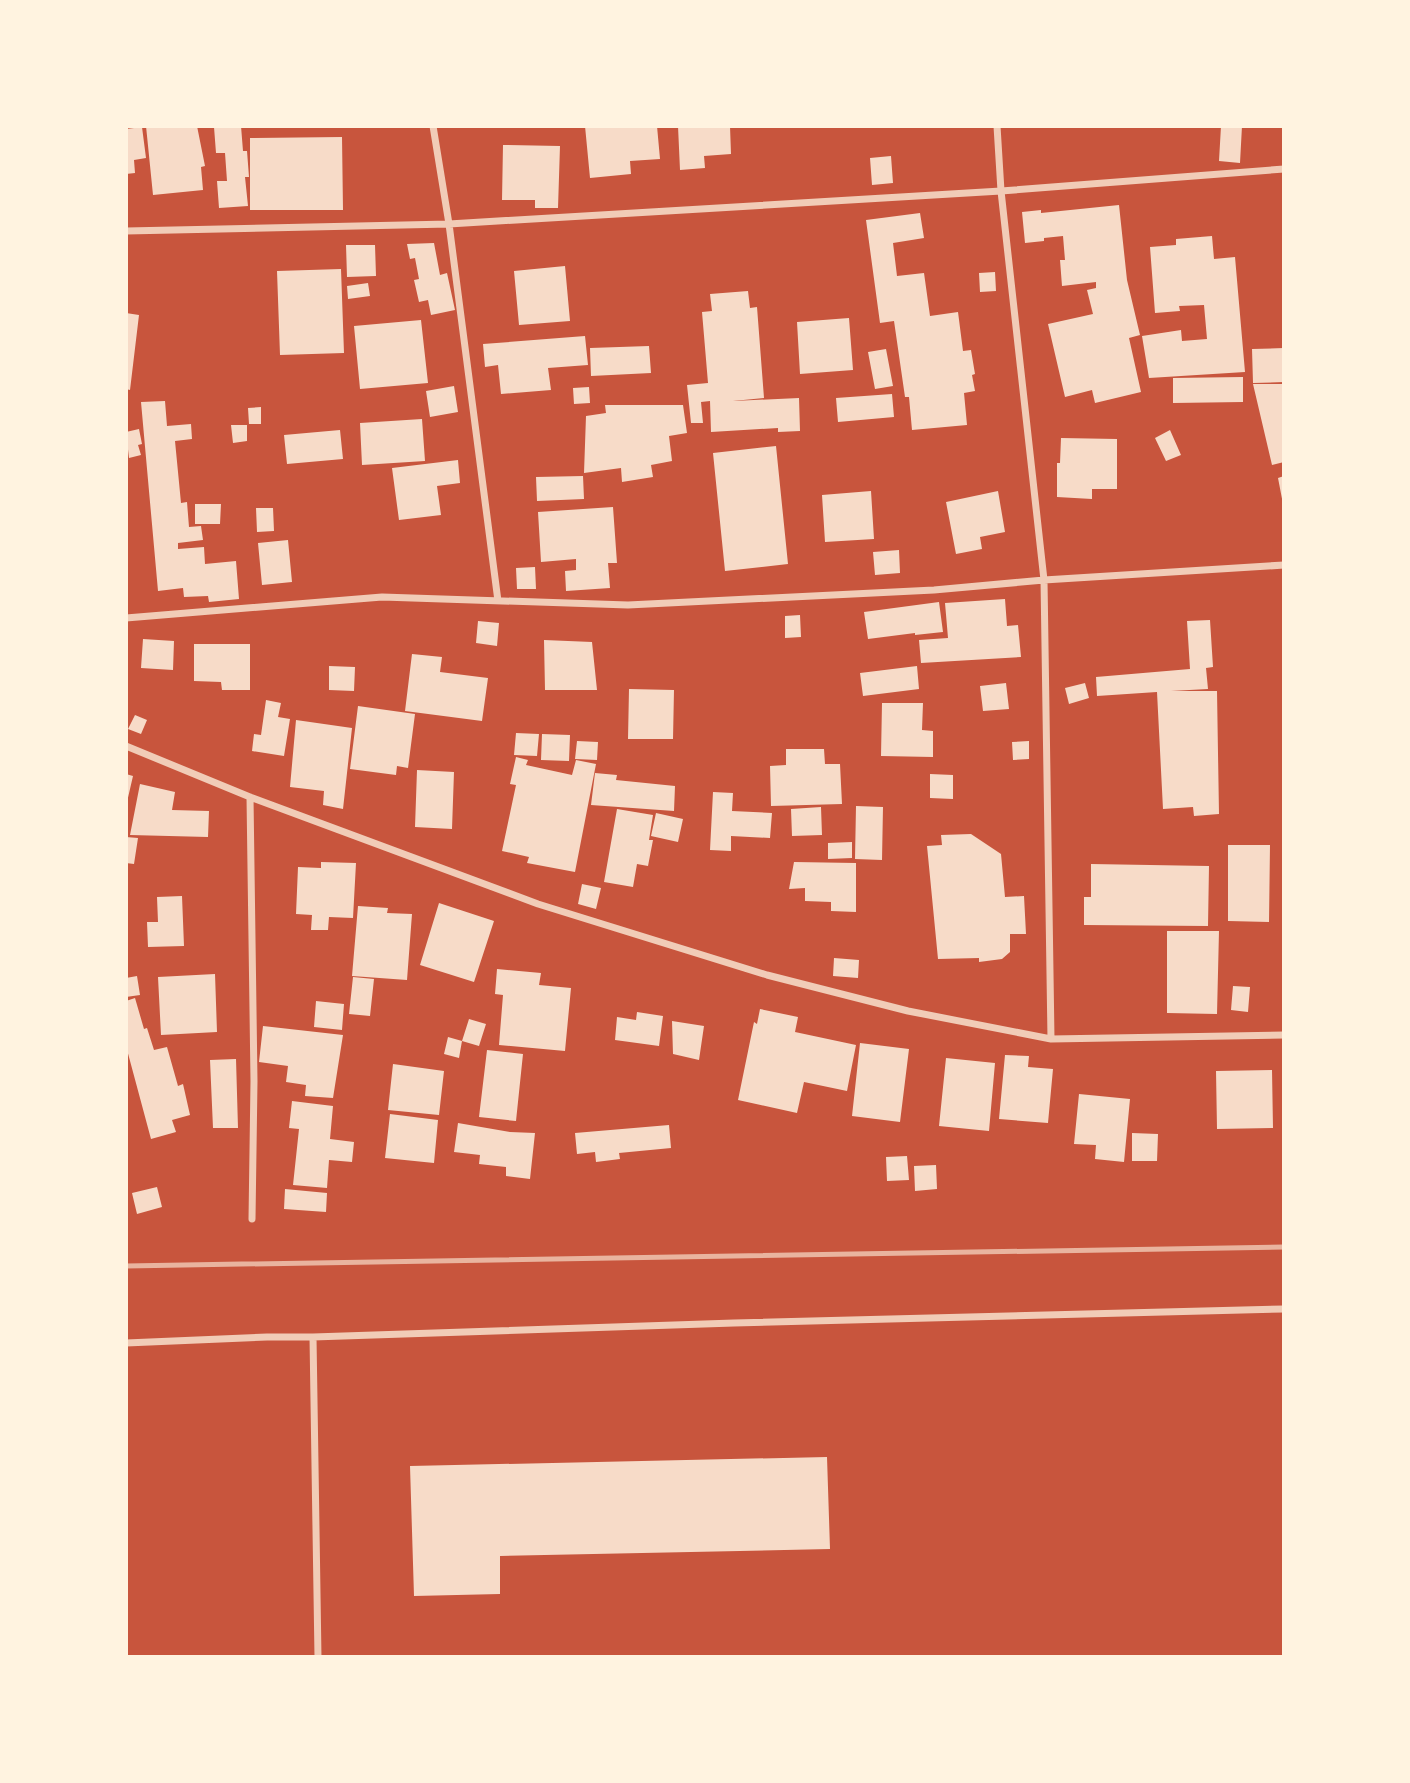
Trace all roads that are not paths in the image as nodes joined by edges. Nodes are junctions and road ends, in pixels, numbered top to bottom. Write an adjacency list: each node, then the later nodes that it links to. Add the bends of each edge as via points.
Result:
1 (433, 126): 5 (street)
2 (997, 126): 4 (street)
3 (1284, 169): 4 (street)
4 (1001, 191): 5 (street); 8 (street)
5 (449, 224): 6 (street); 9 (street)
6 (126, 230)
7 (1284, 565): 8 (street)
8 (1044, 580): 9 (street, via 628,605); 14 (street)
9 (498, 601): 10 (street, via 382,597)
10 (126, 618)
11 (126, 746): 12 (street)
12 (250, 797): 14 (street, via 538,904 767,975 908,1011); 15 (street)
13 (1284, 1035): 14 (street)
14 (1051, 1039)
15 (253, 1219)
16 (1284, 1309): 17 (street)
17 (313, 1337): 18 (street); 19 (street)
18 (126, 1343)
19 (318, 1657)

